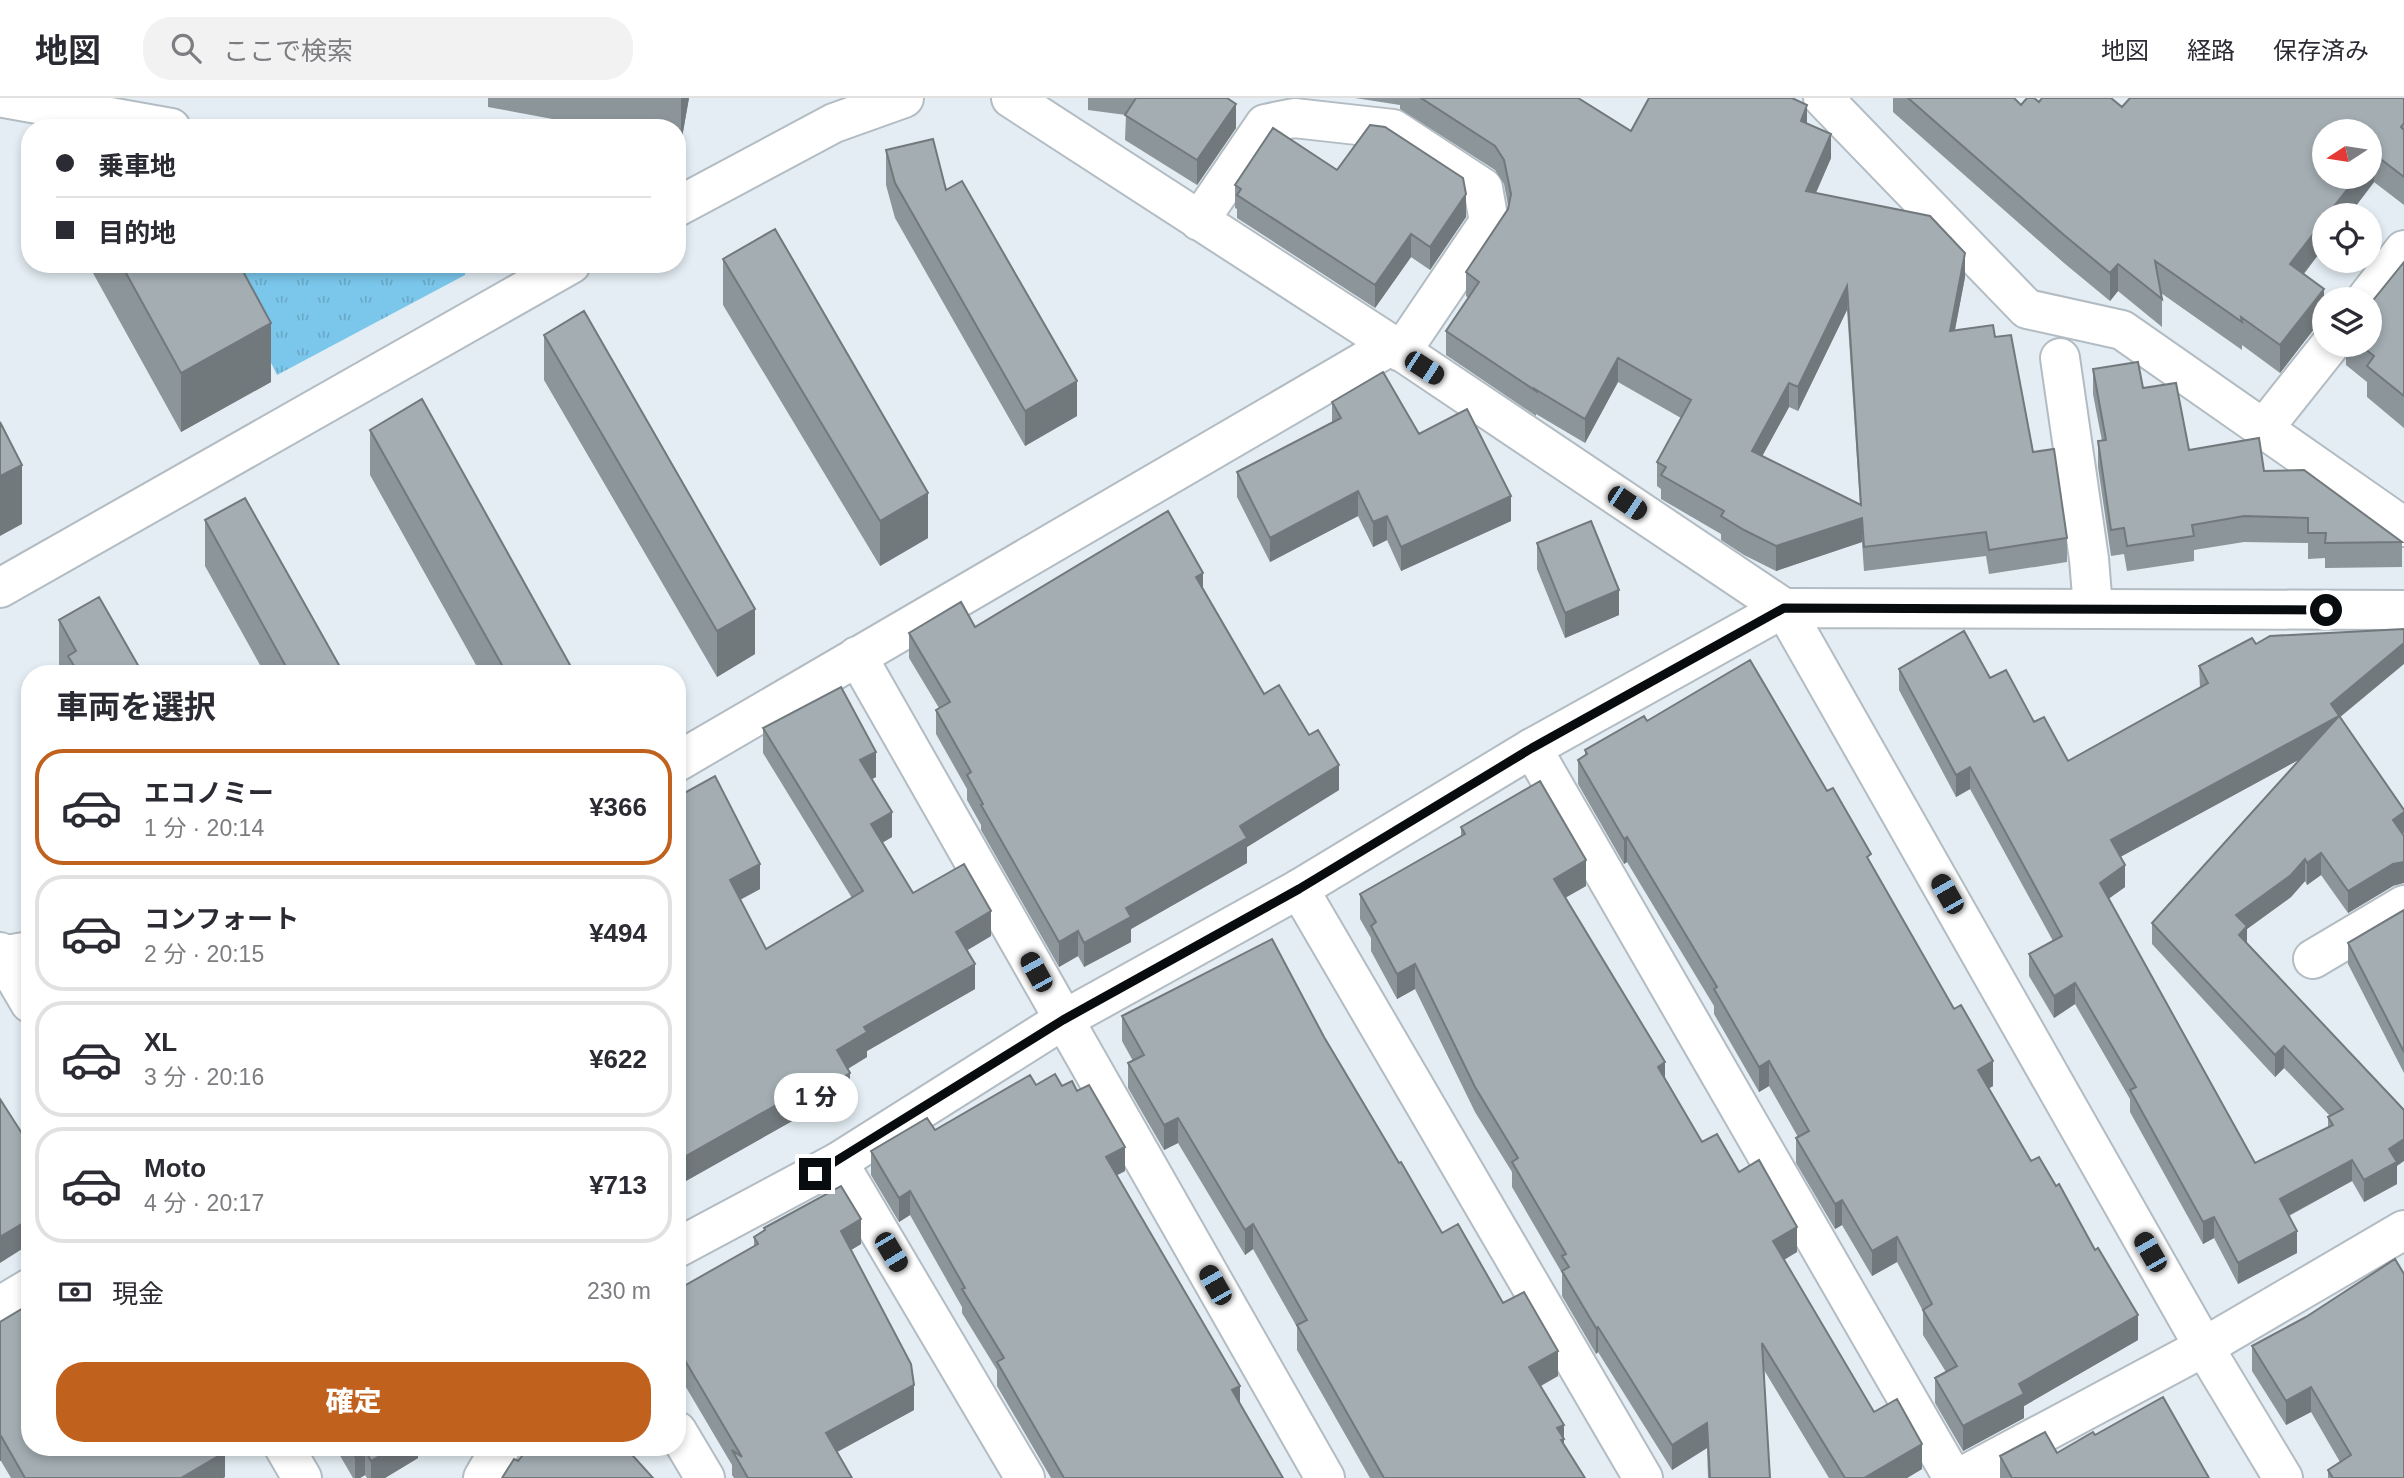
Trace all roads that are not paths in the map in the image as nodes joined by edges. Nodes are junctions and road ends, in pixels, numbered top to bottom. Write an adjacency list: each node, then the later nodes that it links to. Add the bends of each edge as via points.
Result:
1 (4, 98): 5 (street)
2 (904, 98): 6 (street, via 834,123)
3 (1011, 98): 7 (street)
4 (1824, 98): 14 (street, via 2027,309 2122,330)
5 (121, 119)
6 (686, 202)
7 (1199, 221): 11 (street); 11 (street, via 1265,124 1294,118 1393,129 1404,136 1483,188 1489,222)
8 (2404, 250): 10 (street)
9 (555, 273): 16 (street)
10 (2375, 287)
11 (1396, 349): 17 (street); 20 (street)
12 (2320, 357): 14 (street)
13 (2060, 358): 18 (street)
14 (2264, 428): 15 (street)
15 (2404, 527)
16 (0, 588)
17 (1784, 608): 18 (street); 21 (street); 34 (street)
18 (2093, 608): 19 (street)
19 (2404, 610)
20 (857, 656): 22 (street); 28 (street)
21 (1532, 748): 23 (street); 42 (street)
22 (686, 757)
23 (1299, 889): 28 (street); 41 (street)
24 (2404, 905): 26 (street)
25 (8, 954): 27 (street)
26 (2312, 959)
27 (21, 983)
28 (1063, 1020): 29 (street); 40 (street)
29 (838, 1162): 31 (street); 39 (street)
30 (2404, 1230): 34 (street)
31 (686, 1243)
32 (21, 1293): 33 (street)
33 (0, 1306)
34 (2204, 1347): 43 (street); 44 (street)
35 (686, 1446): 38 (street)
36 (496, 1456): 37 (street)
37 (483, 1478)
38 (705, 1478)
39 (1025, 1478)
40 (1325, 1478)
41 (1643, 1478)
42 (1952, 1478)
43 (1959, 1478)
44 (2283, 1478)

